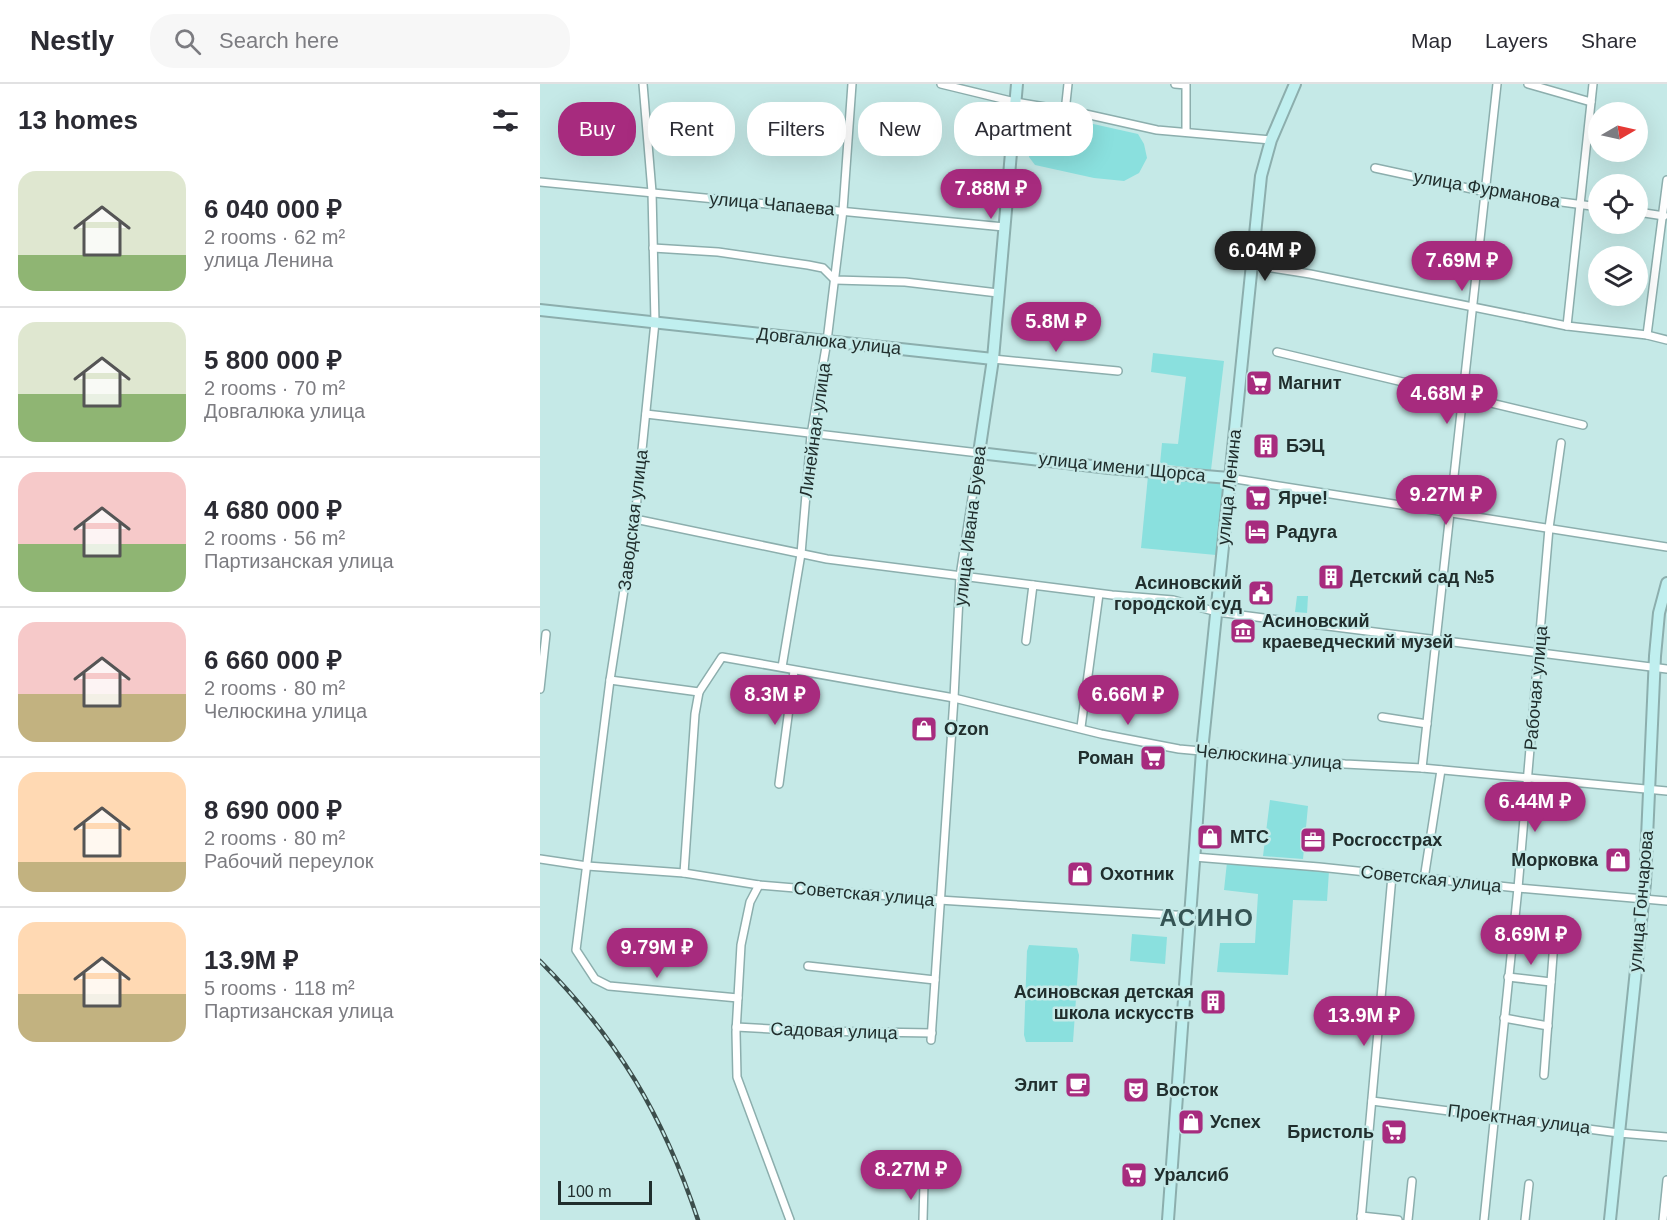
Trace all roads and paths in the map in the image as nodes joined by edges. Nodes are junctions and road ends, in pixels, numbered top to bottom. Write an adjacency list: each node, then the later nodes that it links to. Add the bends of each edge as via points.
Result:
1 (644, 84): 22 (street, Заводская улица)
2 (852, 84): 26 (street, Линейная улица)
3 (941, 84): 11 (street)
4 (1017, 84): 11 (street, улица Ивана Буева)
5 (1068, 84): 12 (street)
6 (1175, 84): 16 (street, via 1186,85)
7 (1295, 84): 17 (street, улица Ленина)
8 (1497, 84): 23 (street)
9 (1528, 84): 13 (street)
10 (1593, 84): 13 (street)
11 (1015, 102)
12 (1066, 102)
13 (1591, 102)
14 (1093, 116): 16 (street, via 1157,130)
15 (1588, 128): 24 (street)
16 (1186, 132): 17 (street)
17 (1270, 140): 31 (street, улица Ленина, via 1261,176)
18 (1010, 156): 29 (street, улица Ивана Буева)
19 (1375, 168): 23 (street, улица Фурманова)
20 (1667, 180): 28 (street)
21 (540, 182): 22 (street, улица Чапаева)
22 (652, 192): 26 (street, улица Чапаева); 30 (street, Заводская улица)
23 (1486, 192): 24 (street, улица Фурманова); 34 (street)
24 (1579, 204): 25 (street, улица Фурманова); 37 (street)
25 (1588, 205)
26 (843, 210): 29 (street, улица Чапаева); 32 (street, Линейная улица)
27 (1648, 213): 28 (street)
28 (1665, 216): 38 (street)
29 (1004, 227): 33 (street, улица Ивана Буева)
30 (653, 248): 32 (street, via 718,252 808,265 823,268); 36 (street, Заводская улица)
31 (1252, 265): 34 (street); 50 (street, улица Ленина)
32 (835, 280): 33 (street, via 905,282); 40 (street, Линейная улица)
33 (998, 293): 42 (street, улица Ивана Буева)
34 (1472, 306): 37 (street); 44 (street)
35 (540, 309): 36 (street, Довгалюка улица)
36 (655, 322): 40 (street, Довгалюка улица); 45 (street, Заводская улица)
37 (1567, 326): 38 (street)
38 (1647, 335): 39 (street)
39 (1667, 339)
40 (827, 341): 42 (street, Довгалюка улица); 47 (street, Линейная улица)
41 (1277, 352): 44 (street)
42 (993, 359): 43 (street, Довгалюка улица); 49 (street, улица Ивана Буева)
43 (1118, 371)
44 (1462, 397): 46 (street); 51 (street)
45 (646, 414): 47 (street, улица имени Щорса); 52 (street, Заводская улица)
46 (1583, 425)
47 (811, 435): 49 (street, улица имени Щорса); 55 (street, Линейная улица)
48 (1561, 443): 53 (street, Рабочая улица)
49 (979, 453): 50 (street, улица имени Щорса); 56 (street, улица Ивана Буева)
50 (1229, 478): 51 (street, улица имени Щорса); 60 (street, улица Ленина)
51 (1450, 514): 53 (street, улица имени Щорса); 62 (street)
52 (635, 519): 55 (street); 69 (street, Заводская улица)
53 (1550, 528): 54 (street, улица имени Щорса); 64 (street, Рабочая улица)
54 (1667, 547)
55 (801, 554): 56 (street); 65 (street, Линейная улица)
56 (960, 576): 58 (street); 72 (street, улица Ивана Буева)
57 (1667, 583): 66 (street, улица Гончарова, via 1659,613)
58 (1033, 585): 59 (street); 63 (street)
59 (1099, 594): 60 (street, via 1173,600); 75 (street)
60 (1217, 612): 62 (street); 76 (street, улица Ленина)
61 (546, 634): 70 (street)
62 (1436, 639): 64 (street); 74 (street)
63 (1026, 641)
64 (1539, 652): 66 (street); 79 (street, Рабочая улица)
65 (782, 667): 68 (street, Челюскина улица); 71 (street, Челюскина улица, via 722,657)
66 (1654, 668): 67 (street); 81 (street, улица Гончарова)
67 (1667, 669)
68 (794, 671): 72 (street, Челюскина улица); 80 (street)
69 (610, 680): 71 (street); 85 (street, Заводская улица)
70 (540, 689)
71 (699, 692): 86 (street)
72 (954, 698): 75 (street, Челюскина улица); 91 (street, улица Ивана Буева)
73 (1382, 717): 74 (street)
74 (1427, 724): 77 (street)
75 (1082, 727): 76 (street, Челюскина улица, via 1101,734)
76 (1202, 751): 77 (street, Челюскина улица); 83 (street, улица Ленина)
77 (1422, 768): 78 (street, Челюскина улица)
78 (1442, 770): 79 (street, Челюскина улица); 88 (street)
79 (1528, 778): 81 (street, Челюскина улица); 90 (street, Рабочая улица)
80 (779, 784)
81 (1649, 790): 82 (street, Челюскина улица); 92 (street, улица Гончарова)
82 (1667, 791)
83 (1194, 857): 87 (street, Советская улица); 94 (street, улица Ленина)
84 (540, 859): 85 (street, Советская улица)
85 (587, 866): 86 (street, Советская улица); 100 (street, Заводская улица, via 576,950 595,979 609,986)
86 (684, 873): 89 (street, Советская улица)
87 (1392, 876): 88 (street, Советская улица); 106 (street)
88 (1424, 879): 90 (street, Советская улица)
89 (759, 885): 91 (street, Советская улица); 100 (street, via 750,902 741,945)
90 (1518, 888): 92 (street, Советская улица); 97 (street, Рабочая улица)
91 (939, 900): 94 (street, Советская улица); 98 (street, улица Ивана Буева)
92 (1642, 900): 93 (street, Советская улица); 108 (street, улица Гончарова)
93 (1667, 902)
94 (1190, 916): 117 (street, улица Ленина)
95 (1554, 942): 99 (street)
96 (808, 966): 98 (street)
97 (1508, 977): 99 (street); 101 (street, Рабочая улица)
98 (935, 980): 104 (street, улица Ивана Буева)
99 (1551, 982): 102 (street)
100 (738, 998): 103 (street)
101 (1504, 1018): 102 (street); 107 (street, Рабочая улица)
102 (1548, 1026): 105 (street)
103 (736, 1027): 104 (street, Садовая улица); 115 (street, via 737,1077)
104 (932, 1037)
105 (1544, 1075)
106 (1371, 1101): 107 (street, Проектная улица); 114 (street)
107 (1494, 1115): 108 (street, Проектная улица); 120 (street, Рабочая улица)
108 (1619, 1133): 109 (street, Проектная улица); 122 (street, улица Гончарова)
109 (1667, 1137)
110 (1667, 1180): 123 (street)
111 (1412, 1181): 119 (street)
112 (924, 1182): 116 (street)
113 (1529, 1184): 121 (street)
114 (1361, 1218): 118 (street)
115 (790, 1220)
116 (923, 1220)
117 (1168, 1220)
118 (1398, 1220)
119 (1408, 1220)
120 (1484, 1220)
121 (1525, 1220)
122 (1610, 1220)
123 (1663, 1220)

